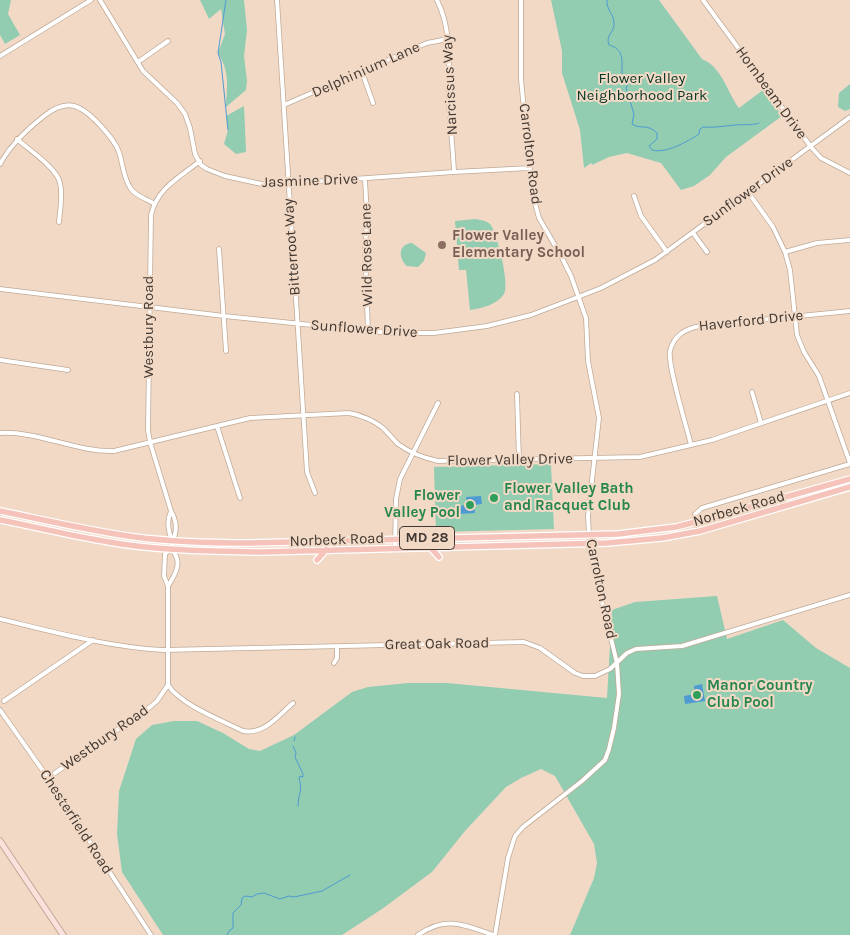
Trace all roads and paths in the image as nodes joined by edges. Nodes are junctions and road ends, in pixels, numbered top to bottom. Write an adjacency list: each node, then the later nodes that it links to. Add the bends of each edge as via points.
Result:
1 (91, 0): 9 (street)
2 (100, 0): 10 (street)
3 (276, 0): 13 (street, Bitterroot Way)
4 (437, 0): 7 (street, Narcissus Way, via 447,24)
5 (521, 0): 19 (street, Carrolton Road, via 521,79)
6 (703, 0): 16 (street, Hornbeam Drive)
7 (448, 39): 11 (street, Delphinium Lane, via 427,43); 20 (street, Narcissus Way)
8 (168, 41): 10 (street)
9 (0, 56)
10 (138, 62): 17 (street, via 149,78 185,114 195,154)
11 (362, 72): 12 (street); 13 (street, Delphinium Lane)
12 (373, 103)
13 (284, 105): 23 (street, Bitterroot Way)
14 (850, 117): 16 (street, Sunflower Drive)
15 (17, 139): 18 (street); 26 (street, via 51,111 61,106 78,107 88,112 111,137 131,188); 27 (street, via 49,166 60,182)
16 (811, 147): 21 (street, Hornbeam Drive, via 821,158); 24 (street, Sunflower Drive)
17 (200, 161): 23 (street, Jasmine Drive, via 207,169 225,176 266,186); 26 (street, via 166,188)
18 (0, 164)
19 (530, 168): 20 (street, Jasmine Drive); 35 (street, Carrolton Road, via 539,218 560,254)
20 (454, 172): 22 (street, Jasmine Drive)
21 (850, 173)
22 (365, 179): 23 (street, Jasmine Drive); 41 (street, Wild Rose Lane)
23 (288, 184): 40 (street, Bitterroot Way)
24 (748, 192): 28 (street, Sunflower Drive); 33 (street, via 773,227)
25 (634, 196): 31 (street, via 641,216)
26 (153, 203): 36 (street, Westbury Road)
27 (59, 222)
28 (693, 233): 31 (street, Sunflower Drive); 32 (street)
29 (850, 240): 33 (street, via 817,243)
30 (219, 249): 38 (street)
31 (667, 252): 35 (street, Sunflower Drive, via 638,270)
32 (706, 252)
33 (785, 252): 39 (street)
34 (0, 289): 36 (street, Sunflower Drive)
35 (578, 298): 41 (street, Sunflower Drive, via 531,316 488,326 414,334); 57 (street, Carrolton Road, via 586,318 588,361 599,418)
36 (150, 307): 38 (street, Sunflower Drive); 54 (street, Westbury Road)
37 (850, 311): 39 (street, Haverford Drive)
38 (224, 316): 40 (street, Sunflower Drive); 42 (street)
39 (795, 316): 48 (street, via 800,344 819,376); 55 (street, Haverford Drive, via 700,326 677,336 669,354)
40 (297, 324): 41 (street, Sunflower Drive); 50 (street, Bitterroot Way)
41 (368, 331)
42 (226, 351)
43 (0, 360): 44 (street)
44 (68, 370)
45 (752, 392): 51 (street)
46 (850, 392): 48 (street, Flower Valley Drive)
47 (517, 394): 58 (street)
48 (828, 400): 51 (street, Flower Valley Drive); 59 (street)
49 (438, 403): 56 (street)
50 (303, 414): 52 (street, Flower Valley Drive, via 250,418); 56 (street, Flower Valley Drive, via 358,414); 62 (street, Bitterroot Way, via 307,472)
51 (761, 423): 55 (street, Flower Valley Drive)
52 (217, 426): 54 (street, Flower Valley Drive); 63 (street)
53 (0, 433): 54 (street, Flower Valley Drive, via 21,433 99,451 114,451)
54 (150, 442): 65 (street, Westbury Road)
55 (691, 445): 57 (street, Flower Valley Drive, via 640,457)
56 (413, 452): 58 (street, Flower Valley Drive, via 445,462); 71 (street, via 400,479)
57 (594, 458): 58 (street, Flower Valley Drive); 70 (street, Carrolton Road)
58 (519, 460)
59 (850, 463): 66 (street, Norbeck Road, via 702,508)
60 (850, 479): 70 (main road, Norbeck Road / MD 28, via 676,526)
61 (850, 488): 67 (main road, Norbeck Road / MD 28)
62 (315, 493)
63 (240, 498)
64 (0, 511): 72 (main road, Norbeck Road / MD 28, via 88,529)
65 (171, 511): 72 (street, Westbury Road, via 168,532); 72 (street, Westbury Road, via 175,516 176,533)
66 (695, 514)
67 (743, 519): 69 (main road); 73 (main road, Norbeck Road / MD 28, via 662,538)
68 (0, 520): 76 (main road, Norbeck Road / MD 28, via 109,542)
69 (738, 527)
70 (589, 535): 71 (main road, Norbeck Road / MD 28); 73 (street, Carrolton Road)
71 (395, 538): 72 (main road, Norbeck Road / MD 28, via 250,543); 75 (street)
72 (172, 540): 76 (street, Westbury Road)
73 (590, 543): 74 (main road, Norbeck Road / MD 28); 87 (street, Carrolton Road)
74 (430, 547): 75 (main road, Norbeck Road / MD 28); 78 (main road)
75 (395, 548): 77 (main road, Norbeck Road / MD 28)
76 (171, 549): 77 (main road, Norbeck Road / MD 28); 80 (street, Westbury Road, via 165,554 164,576); 80 (street, Westbury Road, via 177,564)
77 (326, 550): 79 (main road)
78 (440, 557)
79 (317, 560)
80 (168, 586): 85 (street, Westbury Road)
81 (850, 595): 87 (street, Great Oak Road, via 682,646 636,649)
82 (0, 619): 83 (street, Great Oak Road)
83 (92, 640): 85 (street, Great Oak Road, via 139,649); 89 (street)
84 (337, 647): 85 (street, Great Oak Road); 86 (street); 87 (street, Great Oak Road, via 524,642 540,648 568,670 583,676 595,676)
85 (168, 650): 88 (street, Westbury Road)
86 (334, 663)
87 (617, 663): 97 (street, Carrolton Road, via 619,694 605,760 515,836)
88 (168, 685): 90 (street, via 191,704 242,731 257,731 267,726); 92 (street, Westbury Road, via 150,707)
89 (4, 701)
90 (293, 703)
91 (0, 710): 95 (street, Chesterfield Road)
92 (55, 773)
93 (0, 841): 94 (main road)
94 (63, 935)
95 (151, 935)
96 (418, 935): 97 (street, via 448,922)
97 (494, 935)

